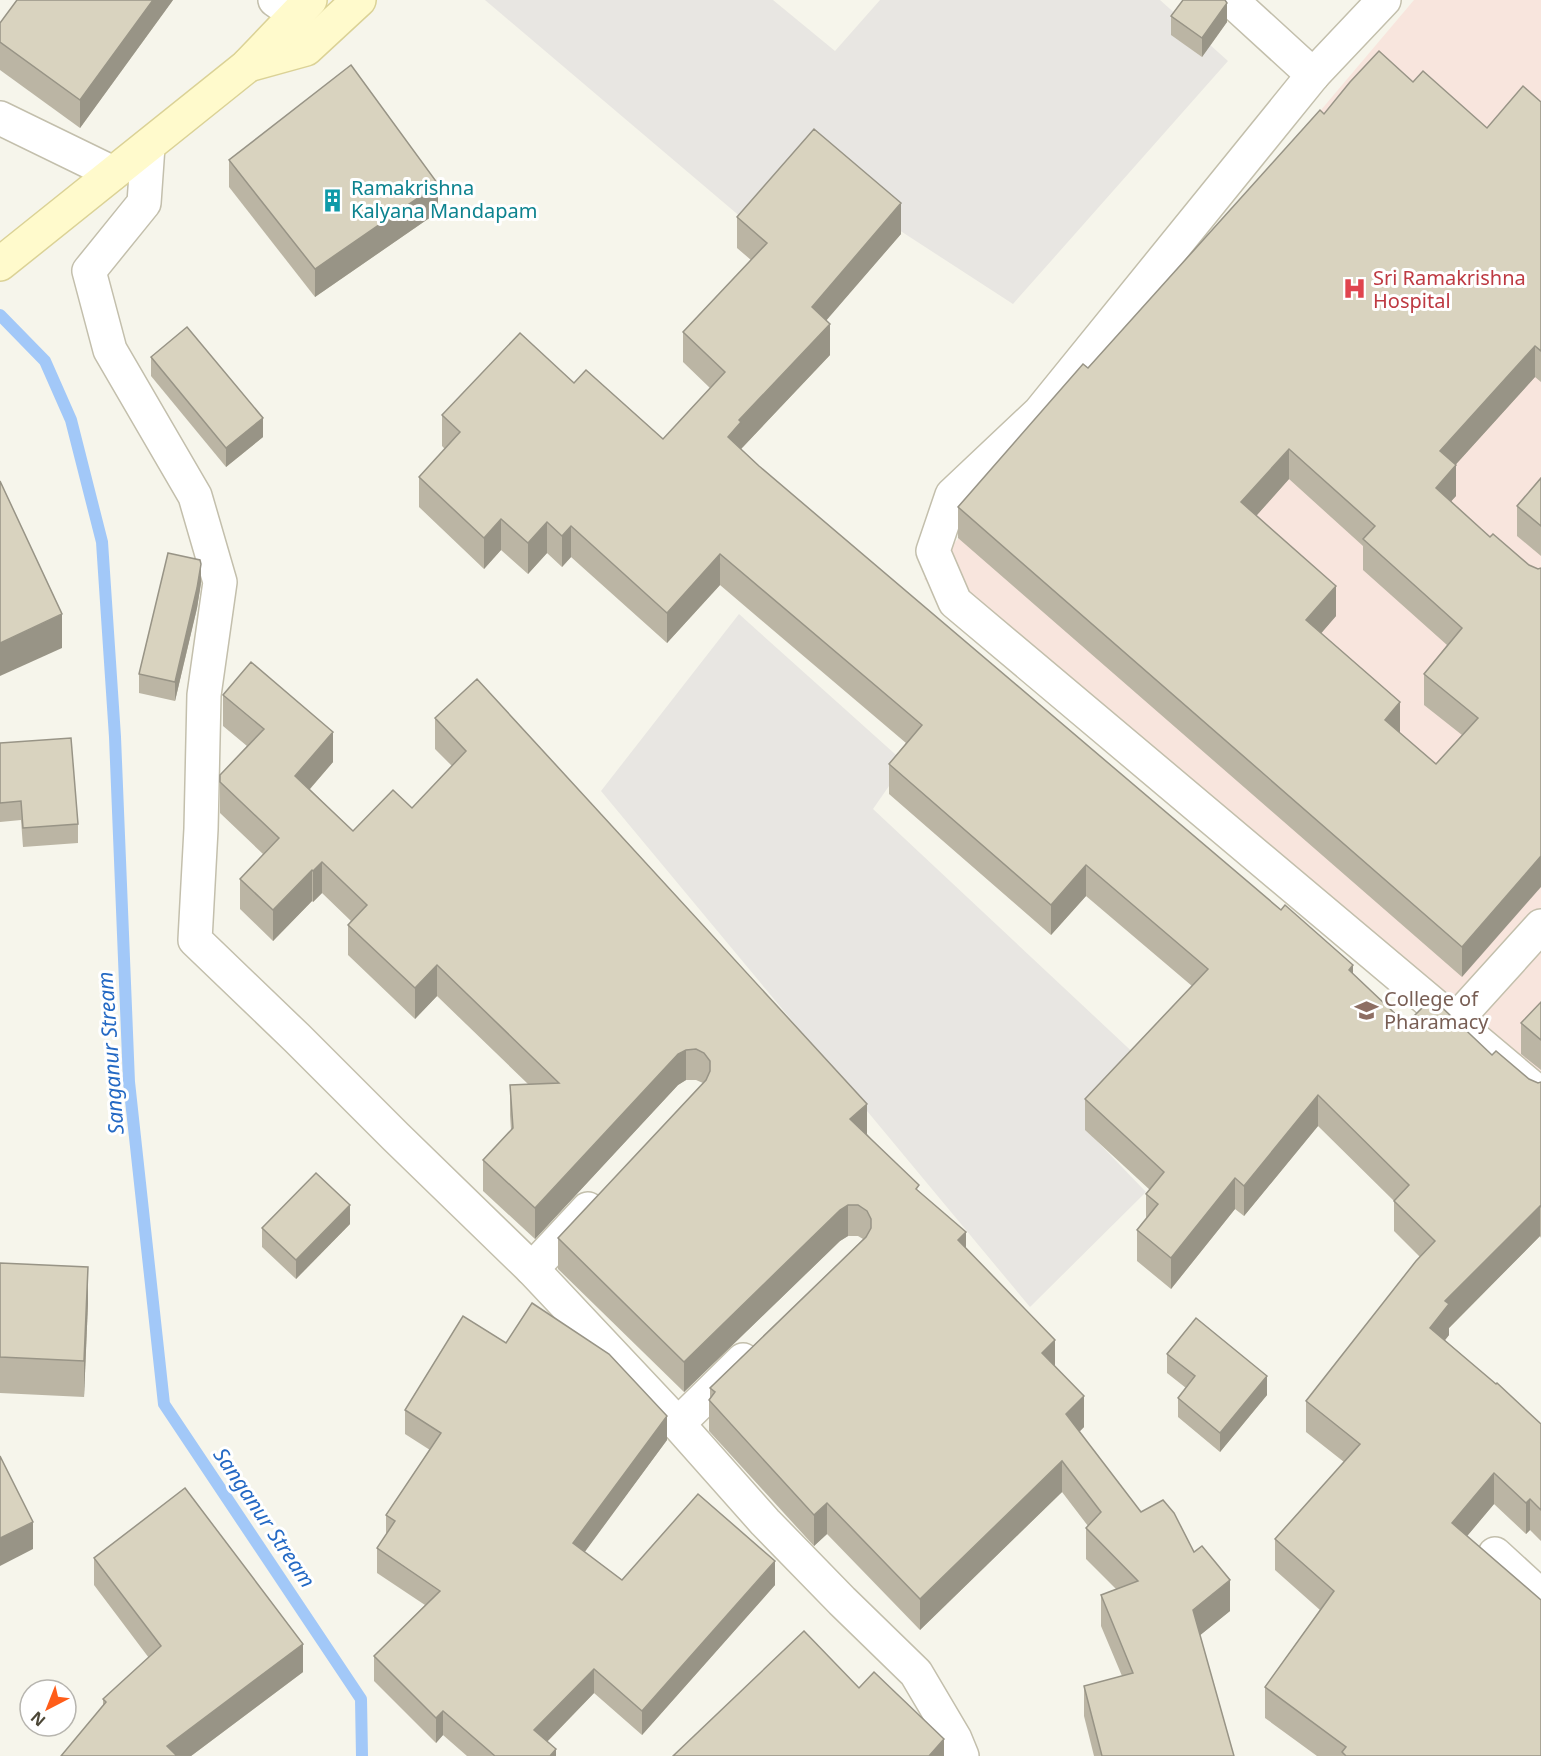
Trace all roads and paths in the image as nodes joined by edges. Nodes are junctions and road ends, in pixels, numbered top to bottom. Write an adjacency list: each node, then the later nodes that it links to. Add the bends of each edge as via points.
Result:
1 (359, 0): 5 (main road, via 306,49)
2 (1231, 0): 6 (street)
3 (1384, 0): 6 (street)
4 (293, 5): 5 (main road)
5 (247, 66): 8 (main road)
6 (1313, 75): 12 (street, via 1040,412 952,495 933,551 955,602)
7 (0, 117): 9 (street)
8 (148, 146): 9 (main road); 15 (street, via 144,203 89,271 110,350 195,496 220,582 204,695 195,940)
9 (102, 182): 10 (main road)
10 (0, 264)
11 (1541, 926): 12 (street)
12 (1455, 1021): 13 (street)
13 (1541, 1095)
14 (612, 1184): 15 (street)
15 (532, 1269): 17 (street)
16 (761, 1343): 17 (street)
17 (678, 1424): 20 (street, via 765,1522 916,1673)
18 (1495, 1554): 19 (street)
19 (1541, 1596)
20 (962, 1756)

